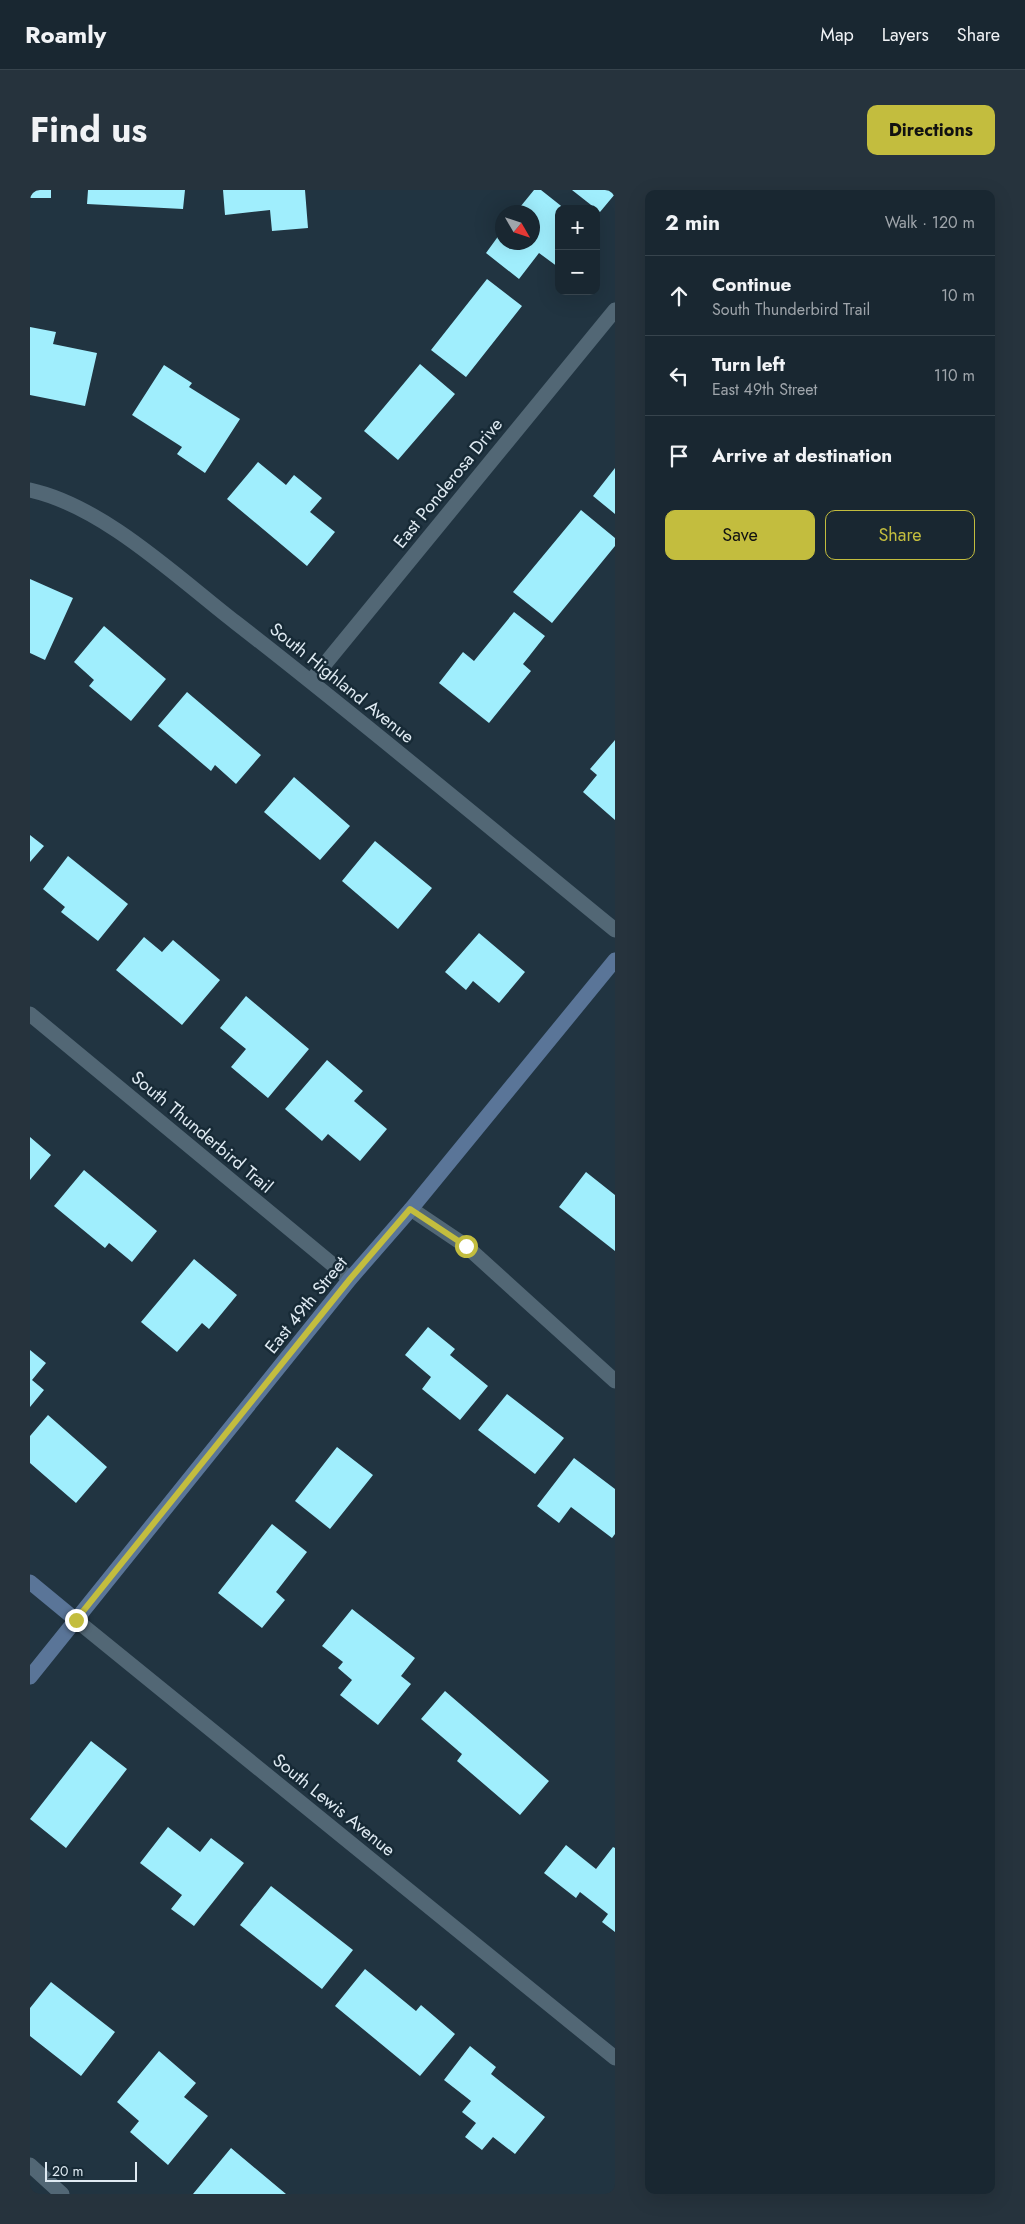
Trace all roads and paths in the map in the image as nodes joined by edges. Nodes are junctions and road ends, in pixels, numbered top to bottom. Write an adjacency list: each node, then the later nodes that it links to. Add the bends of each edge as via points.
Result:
1 (615, 310): 3 (street, East Ponderosa Drive)
2 (30, 490): 3 (street, South Highland Avenue, via 80,509 117,530)
3 (311, 681): 4 (street, South Highland Avenue)
4 (615, 930)
5 (615, 960): 7 (street, East 49th Street)
6 (30, 1014): 8 (street, South Thunderbird Trail)
7 (410, 1209): 8 (street, East 49th Street); 9 (street, via 466,1246)
8 (350, 1279): 11 (street, East 49th Street)
9 (615, 1381)
10 (30, 1582): 11 (street, South Lewis Avenue)
11 (76, 1620): 12 (street, East 49th Street); 13 (street, South Lewis Avenue)
12 (30, 1677)
13 (615, 2058)
14 (30, 2165): 15 (street)
15 (62, 2194)

